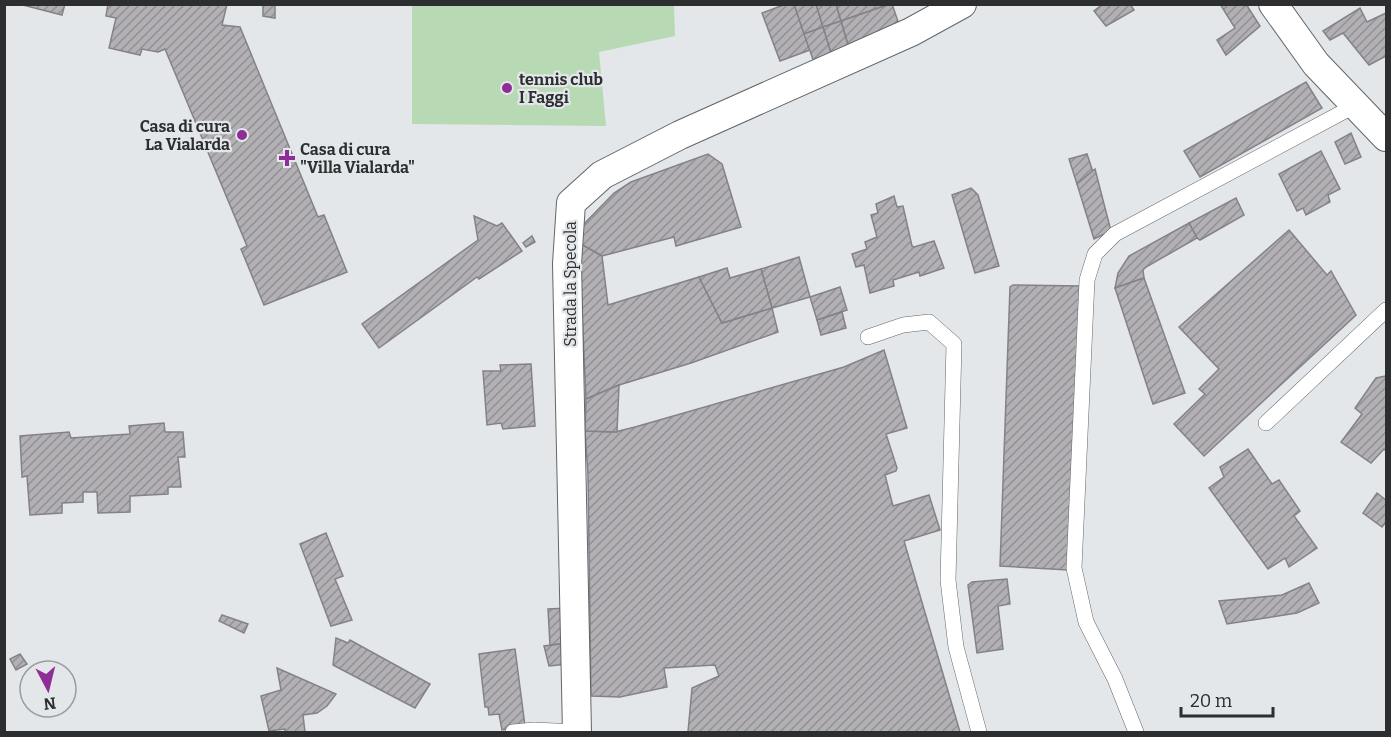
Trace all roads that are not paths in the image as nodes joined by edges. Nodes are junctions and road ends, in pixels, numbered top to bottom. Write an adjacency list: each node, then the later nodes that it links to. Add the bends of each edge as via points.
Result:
1 (962, 4): 9 (street, Strada la Specola, via 910,32 670,140 602,175 571,203 567,264)
2 (1273, 4): 3 (street, via 1317,64)
3 (1356, 105): 4 (street); 11 (lane, via 1115,234 1095,254 1087,280 1074,568 1086,622)
4 (1386, 137)
5 (1386, 310): 7 (lane)
6 (868, 337): 10 (lane, via 903,325 930,322 954,344 948,580 956,647)
7 (1266, 423)
8 (513, 732): 9 (lane)
9 (577, 732)
10 (979, 732)
11 (1136, 732)

